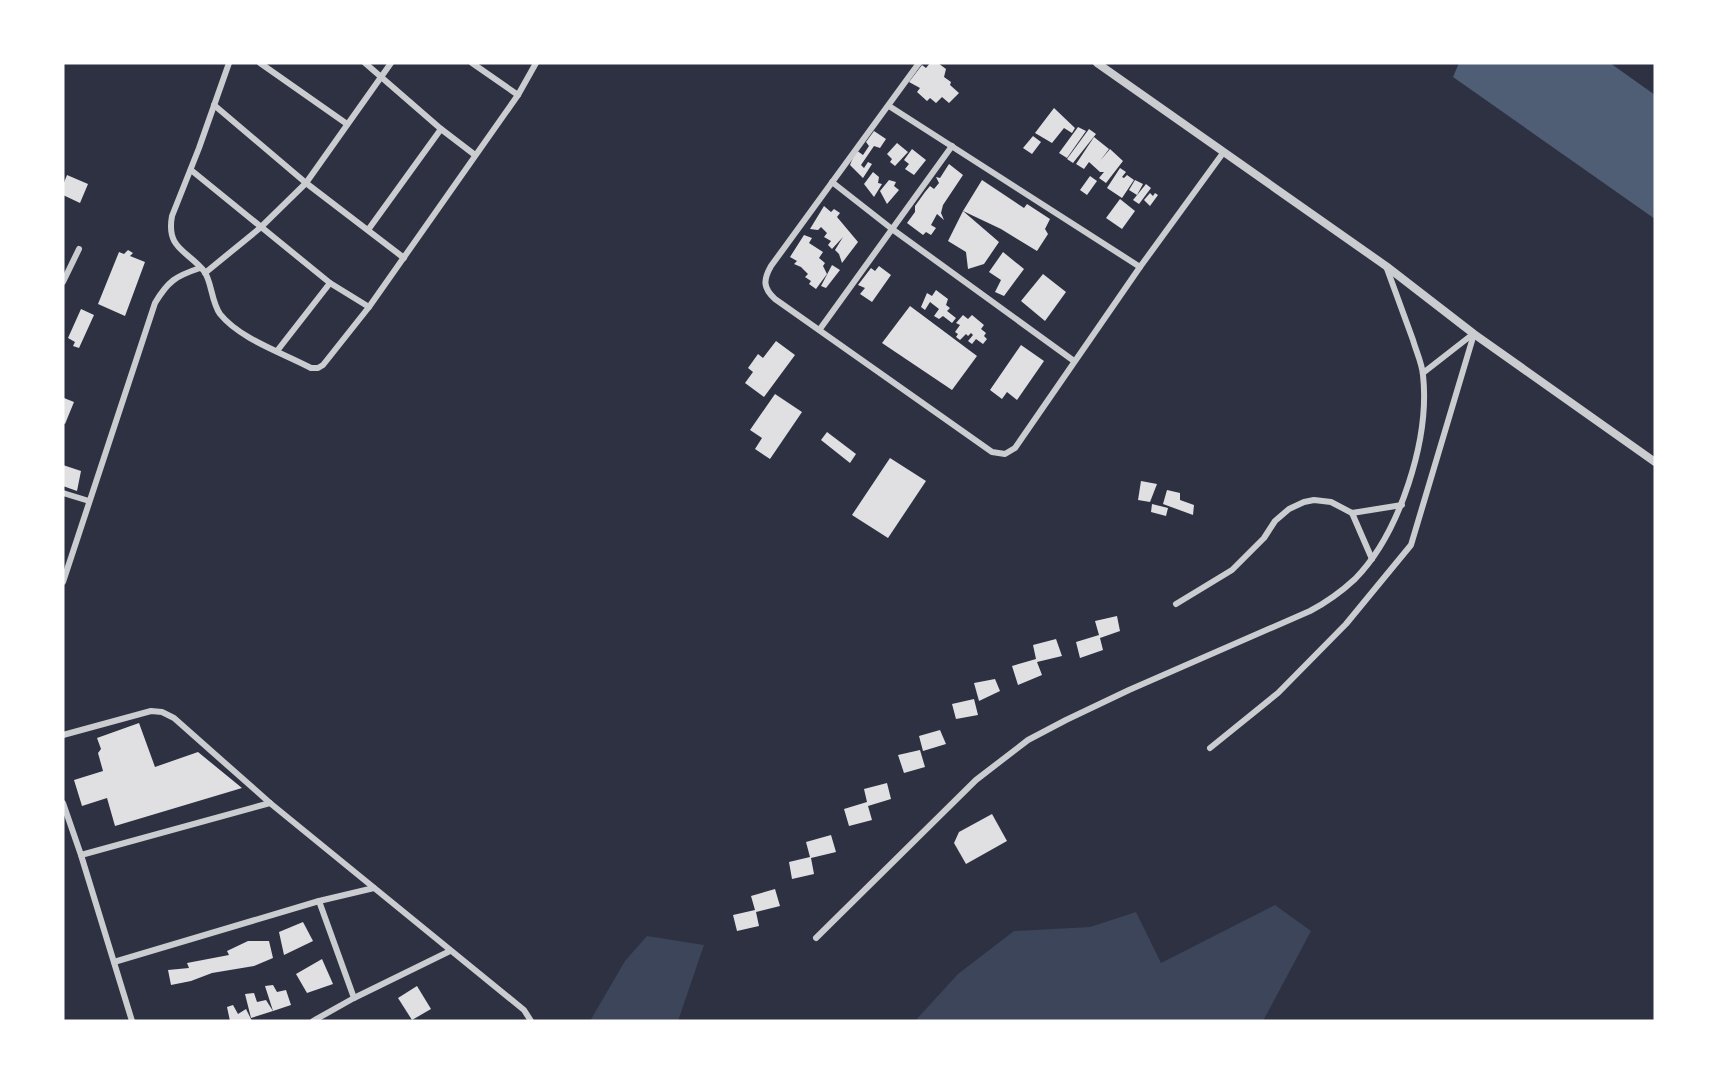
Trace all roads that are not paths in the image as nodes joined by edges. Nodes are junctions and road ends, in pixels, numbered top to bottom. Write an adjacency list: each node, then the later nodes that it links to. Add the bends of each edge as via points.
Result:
1 (229, 63): 11 (street)
2 (260, 63): 13 (street)
3 (364, 63): 9 (street)
4 (391, 63): 9 (street)
5 (472, 63): 10 (street)
6 (536, 63): 10 (street)
7 (919, 63): 12 (street)
8 (1097, 63): 16 (street)
9 (381, 79): 13 (street); 14 (street)
10 (518, 95): 17 (street)
11 (214, 105): 18 (street); 20 (street)
12 (889, 106): 15 (street); 19 (street)
13 (347, 124): 20 (street)
14 (441, 129): 17 (street); 23 (street)
15 (952, 146): 22 (street); 27 (street)
16 (1223, 153): 27 (street); 28 (street)
17 (476, 156): 25 (street)
18 (191, 170): 21 (street); 26 (street, via 171,216 170,228 172,240)
19 (832, 182): 22 (street); 33 (street, via 764,280 775,299)
20 (306, 183): 21 (street); 23 (street)
21 (260, 228): 29 (street); 31 (street)
22 (892, 229): 33 (street); 36 (street)
23 (369, 230): 25 (street)
24 (79, 249): 30 (street)
25 (404, 258): 32 (street)
26 (200, 267): 29 (street); 40 (street, via 174,278 154,303)
27 (1140, 267): 36 (street)
28 (1386, 267): 34 (street); 37 (street)
29 (205, 273): 35 (street, via 220,314 245,334)
30 (63, 282)
31 (330, 283): 32 (street); 35 (street)
32 (369, 307): 35 (street, via 318,368)
33 (819, 329): 36 (street, via 985,448 999,454 1015,448)
34 (1474, 334): 37 (street); 38 (street); 47 (street, via 1411,545 1346,624 1278,693)
35 (277, 351)
36 (1074, 361)
37 (1423, 373): 41 (street, via 1415,468)
38 (1655, 462)
39 (63, 493): 40 (street)
40 (89, 501): 44 (street)
41 (1402, 505): 42 (street); 43 (street)
42 (1352, 513): 43 (street); 45 (street, via 1331,502 1314,500 1289,509 1232,570)
43 (1372, 559): 53 (street, via 1334,597 1310,611 1066,720 1004,756)
44 (63, 582)
45 (1176, 604)
46 (63, 735): 48 (street, via 141,713 162,712 174,718)
47 (1210, 748)
48 (270, 802): 50 (street); 51 (street)
49 (63, 803): 50 (street)
50 (81, 855): 55 (street)
51 (374, 888): 52 (street); 54 (street)
52 (319, 901): 55 (street); 56 (street)
53 (816, 938)
54 (450, 951): 56 (street); 59 (street, via 524,1010)
55 (114, 962): 57 (street)
56 (354, 998): 58 (street)
57 (132, 1021)
58 (312, 1021)
59 (531, 1021)

